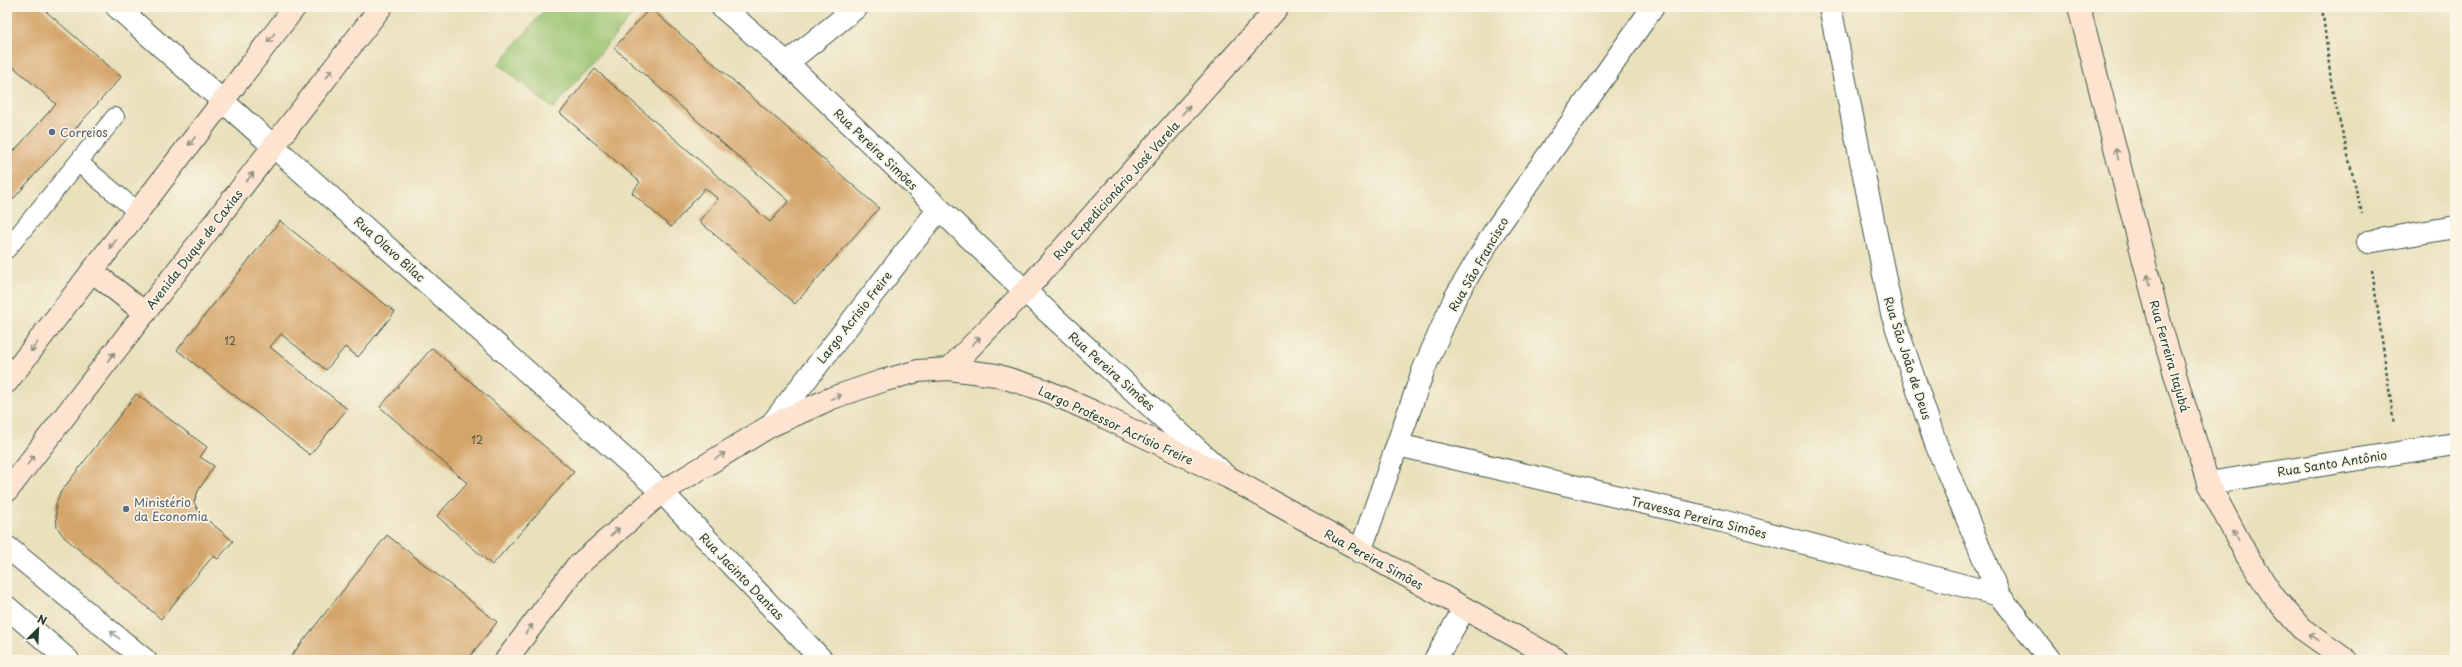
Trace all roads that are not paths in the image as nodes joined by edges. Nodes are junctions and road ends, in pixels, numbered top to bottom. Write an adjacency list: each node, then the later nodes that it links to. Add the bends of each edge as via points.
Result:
1 (117, 7): 11 (street, Rua Olavo Bilac)
2 (295, 7): 11 (street, one-way to 11)
3 (381, 7): 13 (street, Avenida Duque de Caxias, one-way to 3)
4 (722, 7): 10 (street, Rua Pereira Simões)
5 (857, 7): 10 (street)
6 (1278, 7): 21 (street, Rua Expedicionário José Varela, one-way to 6)
7 (1653, 7): 27 (street, Rua São Francisco, via 1494,232 1455,298 1423,371)
8 (1830, 7): 34 (street, Rua São João de Deus, via 1892,314 1936,444)
9 (2079, 7): 29 (street, Rua Ferreira Itajubá, one-way to 9, via 2162,331)
10 (787, 63): 15 (street, Rua Pereira Simões)
11 (223, 101): 13 (street, Rua Olavo Bilac); 16 (street, one-way to 16)
12 (115, 117): 14 (lane)
13 (274, 146): 22 (street, Avenida Duque de Caxias, one-way to 13); 31 (street, Rua Olavo Bilac)
14 (79, 163): 16 (lane); 19 (lane)
15 (939, 209): 21 (street, Rua Pereira Simões); 25 (street, Largo Acrisio Freire)
16 (138, 212): 20 (street, one-way to 20)
17 (2455, 227): 18 (street)
18 (2368, 242)
19 (7, 249)
20 (92, 271): 22 (street); 24 (street, one-way to 24)
21 (1025, 292): 23 (street, Rua Expedicionário José Varela, one-way to 21); 28 (street, Rua Pereira Simões)
22 (145, 313): 30 (street, Avenida Duque de Caxias, one-way to 22)
23 (949, 368): 25 (street, Largo Professor Acrísio Freire, one-way to 23, via 832,398 882,381 918,371); 28 (street, Largo Professor Acrísio Freire, via 996,375 1044,390)
24 (7, 382)
25 (770, 426): 31 (street, Largo Professor Acrísio Freire, one-way to 25)
26 (2455, 444): 29 (street, Rua Santo Antônio)
27 (1398, 445): 33 (street, Rua São Francisco); 34 (street, Travessa Pereira Simões, via 1722,521)
28 (1228, 477): 33 (street, Rua Pereira Simões)
29 (2208, 482): 44 (street, Rua Ferreira Itajubá, one-way to 29, via 2301,628 2274,597 2246,556)
30 (7, 491)
31 (662, 492): 39 (street, Largo Professor Acrísio Freire, one-way to 31, via 576,567); 40 (street, Rua Jacinto Dantas)
32 (7, 547): 38 (street, one-way to 32)
33 (1360, 552): 36 (street, Rua Pereira Simões)
34 (1999, 595): 43 (street, Rua São João de Deus)
35 (7, 607): 37 (street)
36 (1464, 609): 41 (street); 42 (street, Rua Pereira Simões)
37 (68, 660)
38 (145, 660)
39 (506, 660)
40 (822, 660)
41 (1435, 660)
42 (1558, 660)
43 (2050, 660)
44 (2346, 660)

